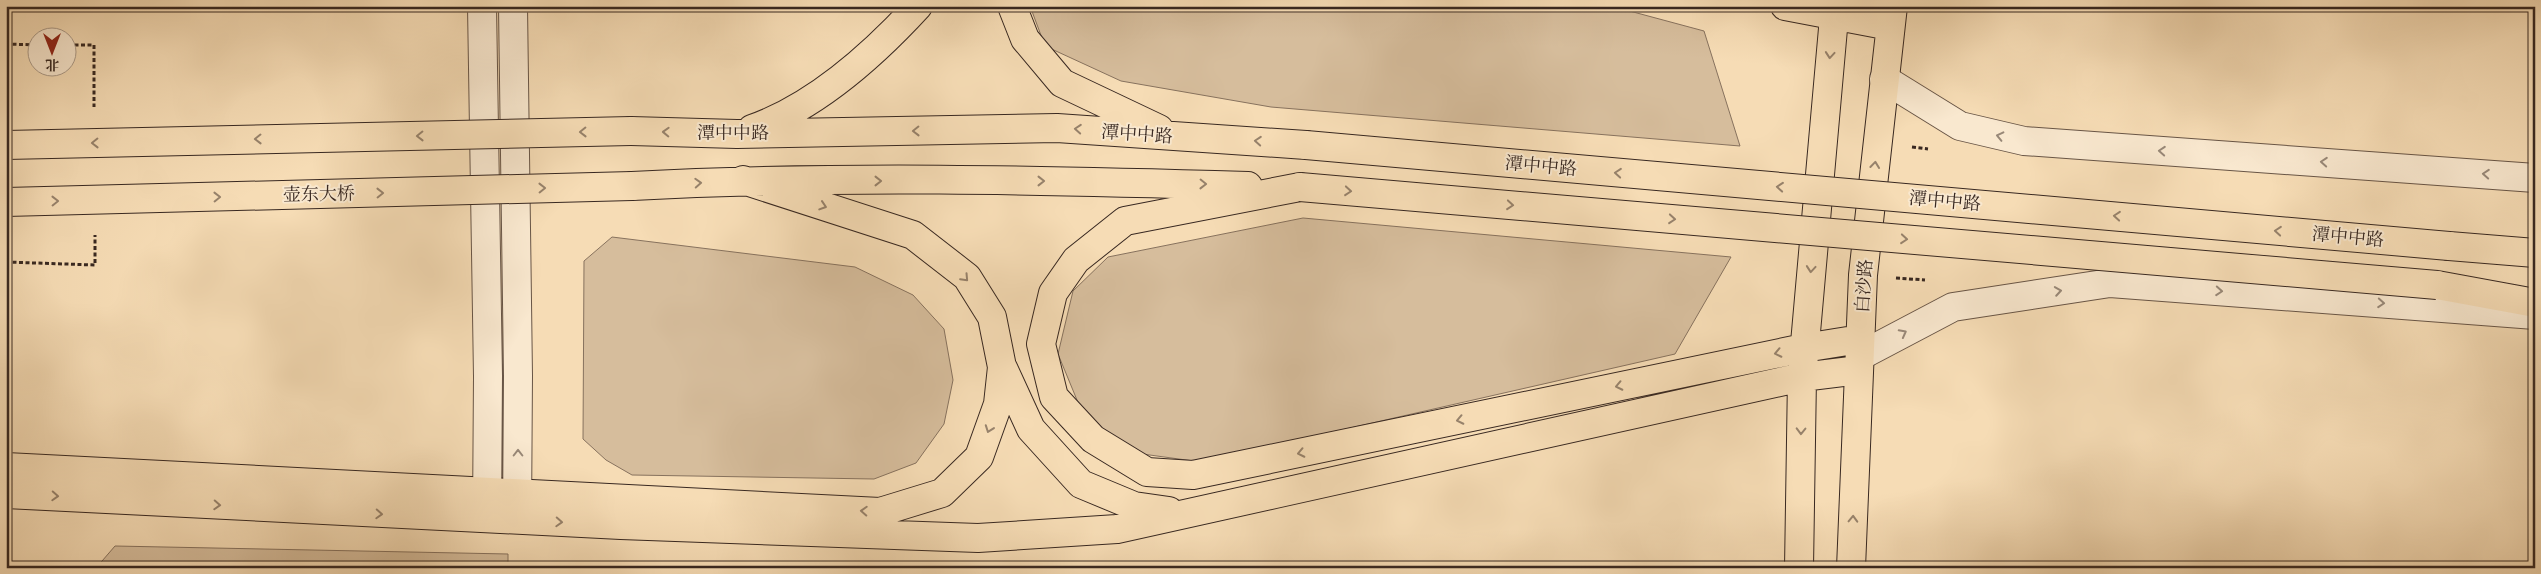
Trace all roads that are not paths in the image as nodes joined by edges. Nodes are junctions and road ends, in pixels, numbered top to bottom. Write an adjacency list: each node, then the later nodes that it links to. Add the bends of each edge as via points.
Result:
1 (482, 6): 28 (street)
2 (513, 6): 30 (street, one-way to 2)
3 (918, 6): 9 (main road, via 854,69 780,119)
4 (1012, 6): 10 (main road, via 1025,40 1062,83)
5 (1785, 6): 6 (main road)
6 (1834, 12): 7 (main road); 23 (main road, one-way to 23)
7 (1891, 16): 8 (main road, 白沙路)
8 (1884, 79): 12 (street, one-way to 8, via 2024,141 1960,126); 24 (main road, 白沙路, one-way to 8, via 1863,275)
9 (737, 134): 10 (main road, 潭中中路, one-way to 9, via 1057,128); 11 (main road, 潭中中路, one-way to 11, bridge, via 631,131)
10 (1174, 136): 17 (main road, 潭中中路, one-way to 10, bridge)
11 (6, 145)
12 (2535, 178)
13 (743, 180): 14 (main road, one-way to 14, via 1097,181); 15 (main road, 壶东大桥, one-way to 13, bridge, via 632,186); 25 (main road, one-way to 25, via 913,235 967,277 992,317)
14 (1300, 187): 19 (main road, one-way to 19, bridge); 23 (main road, one-way to 14, via 1193,475 1147,472 1093,439 1054,397 1041,344 1053,293 1076,260 1125,221)
15 (6, 202)
16 (2535, 242): 17 (main road)
17 (2449, 246): 18 (main road)
18 (2535, 253)
19 (2437, 285): 20 (main road); 21 (main road)
20 (2535, 290)
21 (2535, 303)
22 (2535, 315): 24 (street, one-way to 22, via 1953,307 2110,283)
23 (1804, 348): 24 (main road); 26 (main road)
24 (1860, 355): 26 (main road); 34 (main road, 白沙路, one-way to 24)
25 (1002, 367): 30 (main road, one-way to 30, via 998,404 979,457 942,492 880,512); 31 (main road, via 1031,429 1081,484 1134,506)
26 (1802, 377): 31 (main road); 33 (main road, one-way to 33)
27 (6, 468): 28 (main road)
28 (488, 492): 30 (main road); 32 (street)
29 (6, 494): 32 (main road, one-way to 32)
30 (517, 506): 31 (main road, one-way to 31, via 978,538 1117,529); 32 (main road)
31 (1188, 513)
32 (487, 518)
33 (1799, 568)
34 (1851, 568)

